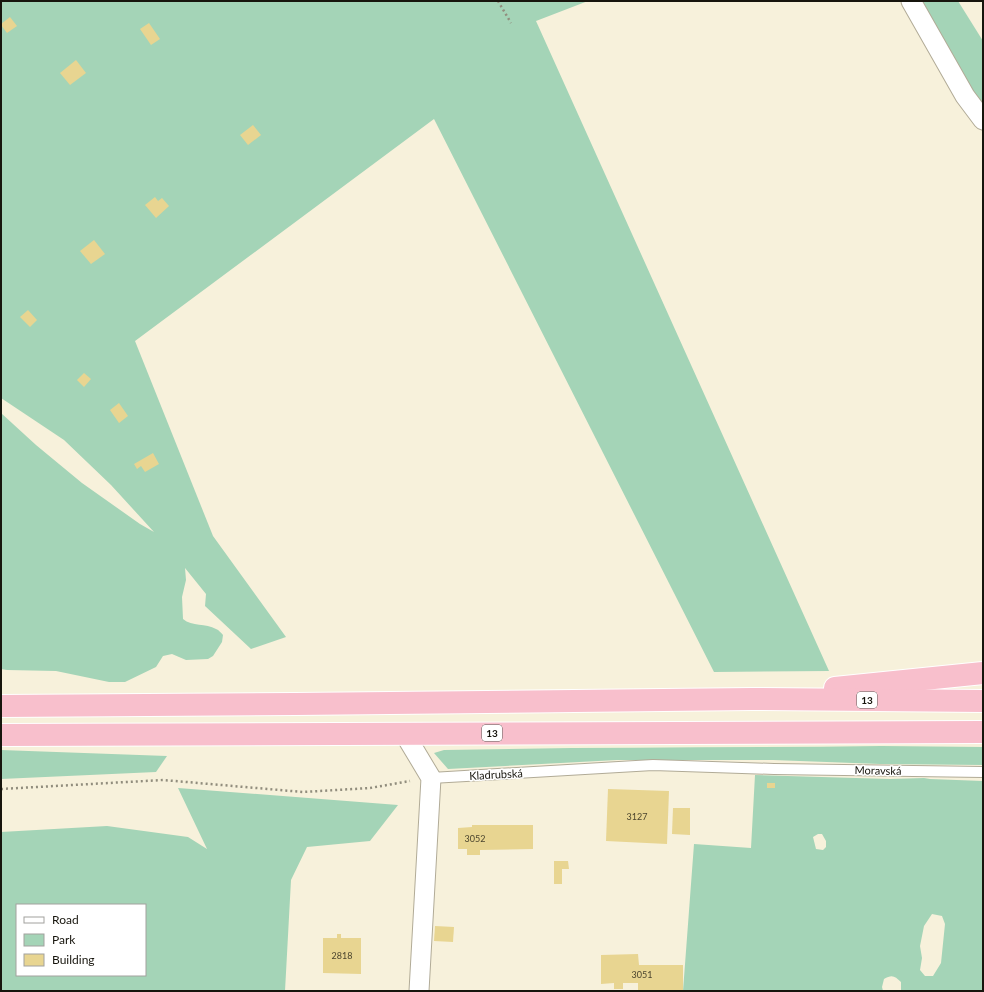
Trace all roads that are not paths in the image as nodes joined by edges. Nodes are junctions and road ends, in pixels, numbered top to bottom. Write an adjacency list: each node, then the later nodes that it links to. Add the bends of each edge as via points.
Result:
1 (911, 1): 2 (street, via 965,96)
2 (983, 120)
3 (983, 673): 4 (highway, via 866,684)
4 (752, 699): 5 (highway, 13); 6 (highway, 13)
5 (983, 701)
6 (1, 706)
7 (983, 732): 8 (highway, 13)
8 (404, 733): 9 (highway, 13); 12 (street)
9 (1, 735)
10 (774, 769): 11 (lane, Moravská); 12 (lane, Kladrubská, via 652,765)
11 (983, 772)
12 (431, 778): 13 (street)
13 (419, 991)

